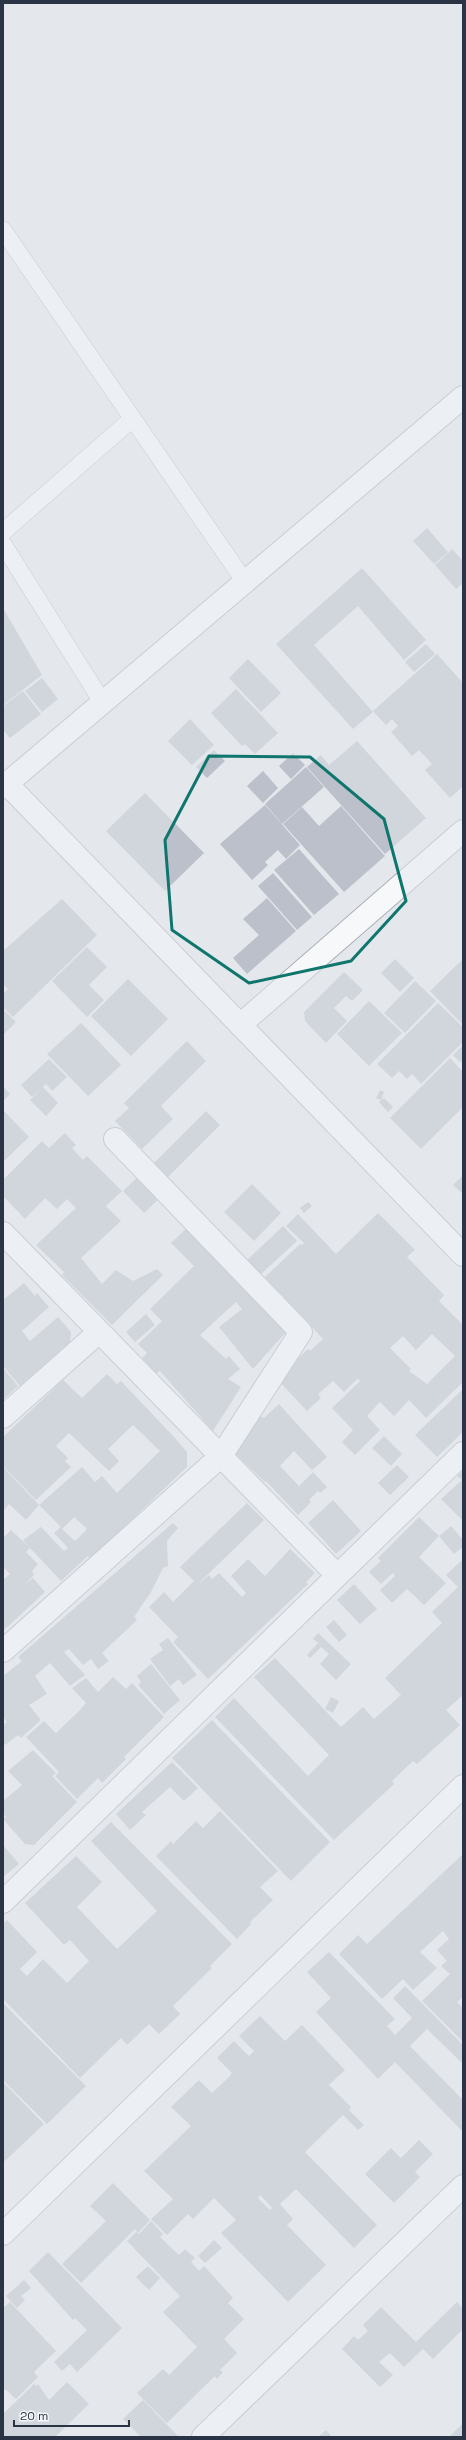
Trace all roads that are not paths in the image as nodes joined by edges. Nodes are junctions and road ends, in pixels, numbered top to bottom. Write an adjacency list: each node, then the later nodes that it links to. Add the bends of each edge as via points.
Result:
1 (3, 230): 3 (lane)
2 (463, 397): 6 (street)
3 (132, 419): 4 (lane); 6 (lane)
4 (3, 532)
5 (3, 544): 7 (lane)
6 (245, 582): 7 (street)
7 (103, 703): 8 (street)
8 (5, 786): 10 (street)
9 (463, 830): 10 (street)
10 (240, 1025): 13 (street)
11 (115, 1139): 17 (street, via 301,1332)
12 (3, 1233): 14 (street)
13 (463, 1256)
14 (99, 1332): 15 (street); 17 (street)
15 (3, 1417)
16 (463, 1453): 18 (street)
17 (221, 1456): 18 (street); 19 (street)
18 (337, 1575): 21 (street)
19 (3, 1651)
20 (463, 1786): 23 (street)
21 (3, 1902)
22 (463, 2186): 24 (street)
23 (3, 2234)
24 (203, 2437)

